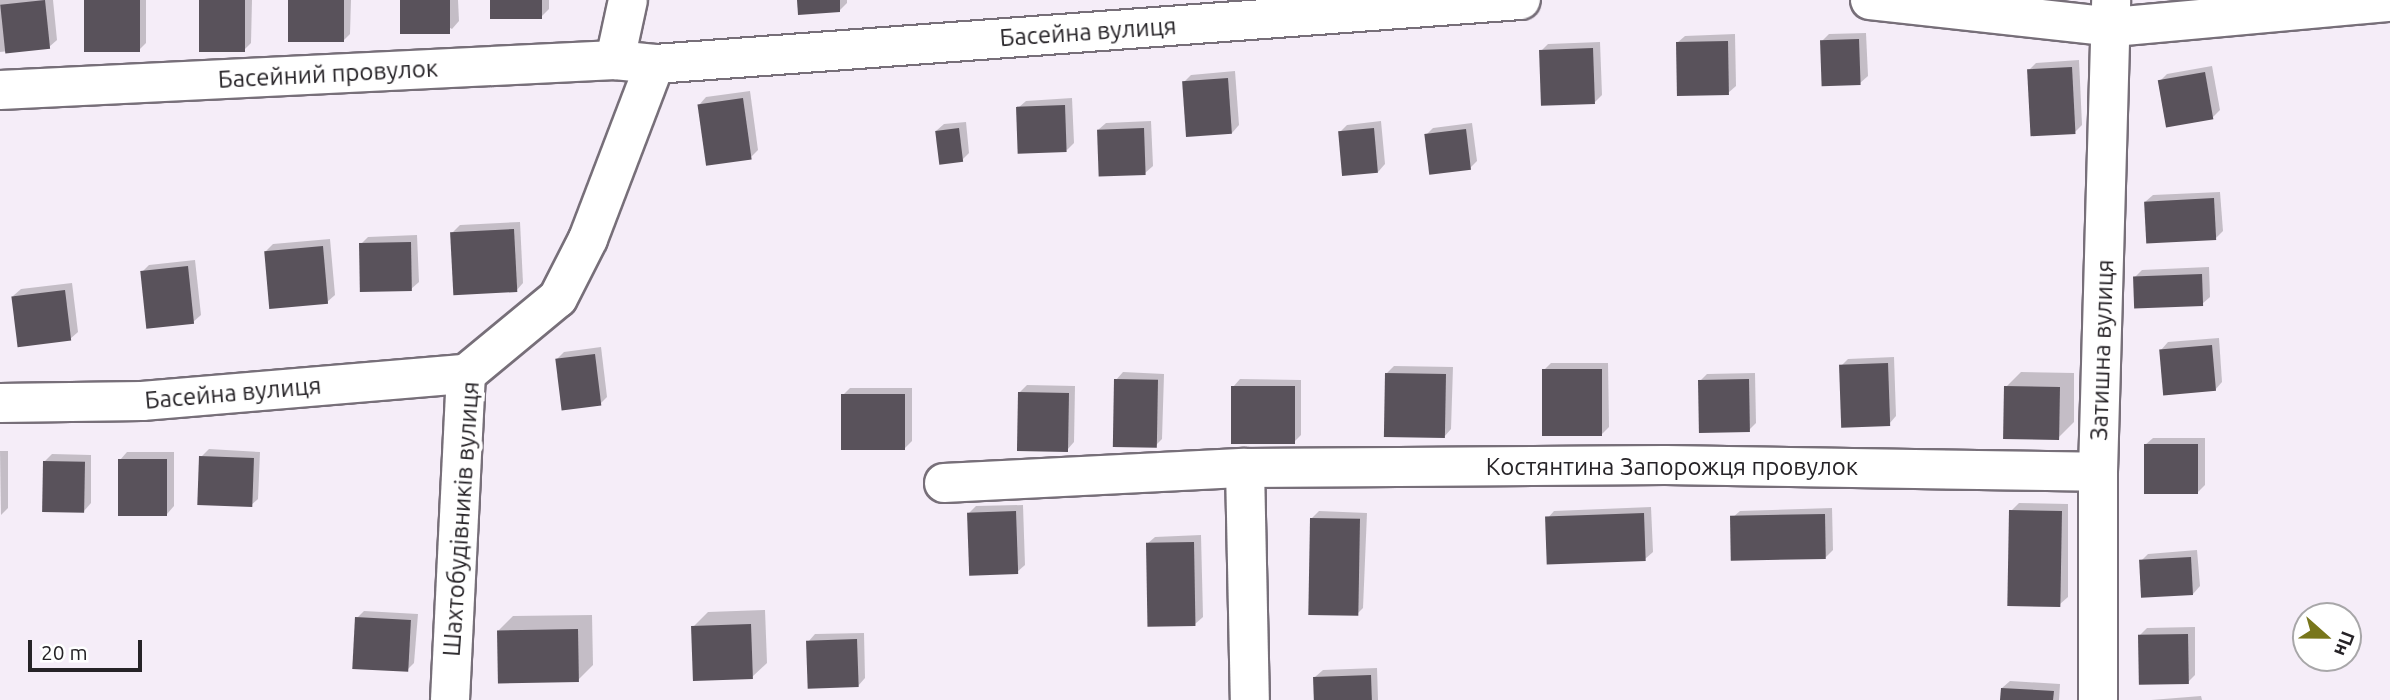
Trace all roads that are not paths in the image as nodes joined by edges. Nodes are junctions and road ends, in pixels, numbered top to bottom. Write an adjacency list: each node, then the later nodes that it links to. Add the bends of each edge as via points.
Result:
1 (628, 0): 6 (street)
2 (1521, 0): 7 (street, Басейна вулиця)
3 (1870, 0): 5 (street)
4 (2390, 2): 5 (street)
5 (2112, 13): 12 (street, Затишна вулиця)
6 (615, 60): 7 (street, Басейний провулок); 8 (street, Басейний провулок)
7 (655, 64): 9 (street, Шахтобудівників вулиця, via 588,239 558,298)
8 (0, 90)
9 (466, 374): 10 (street, Басейна вулиця, via 142,401); 14 (street, Шахтобудівників вулиця)
10 (0, 403)
11 (1245, 468): 12 (street, Костянтина Запорожця провулок, via 1665,465); 13 (street, Костянтина Запорожця провулок); 15 (street)
12 (2098, 472): 16 (street, Затишна вулиця)
13 (944, 483)
14 (450, 700)
15 (1250, 700)
16 (2098, 700)

